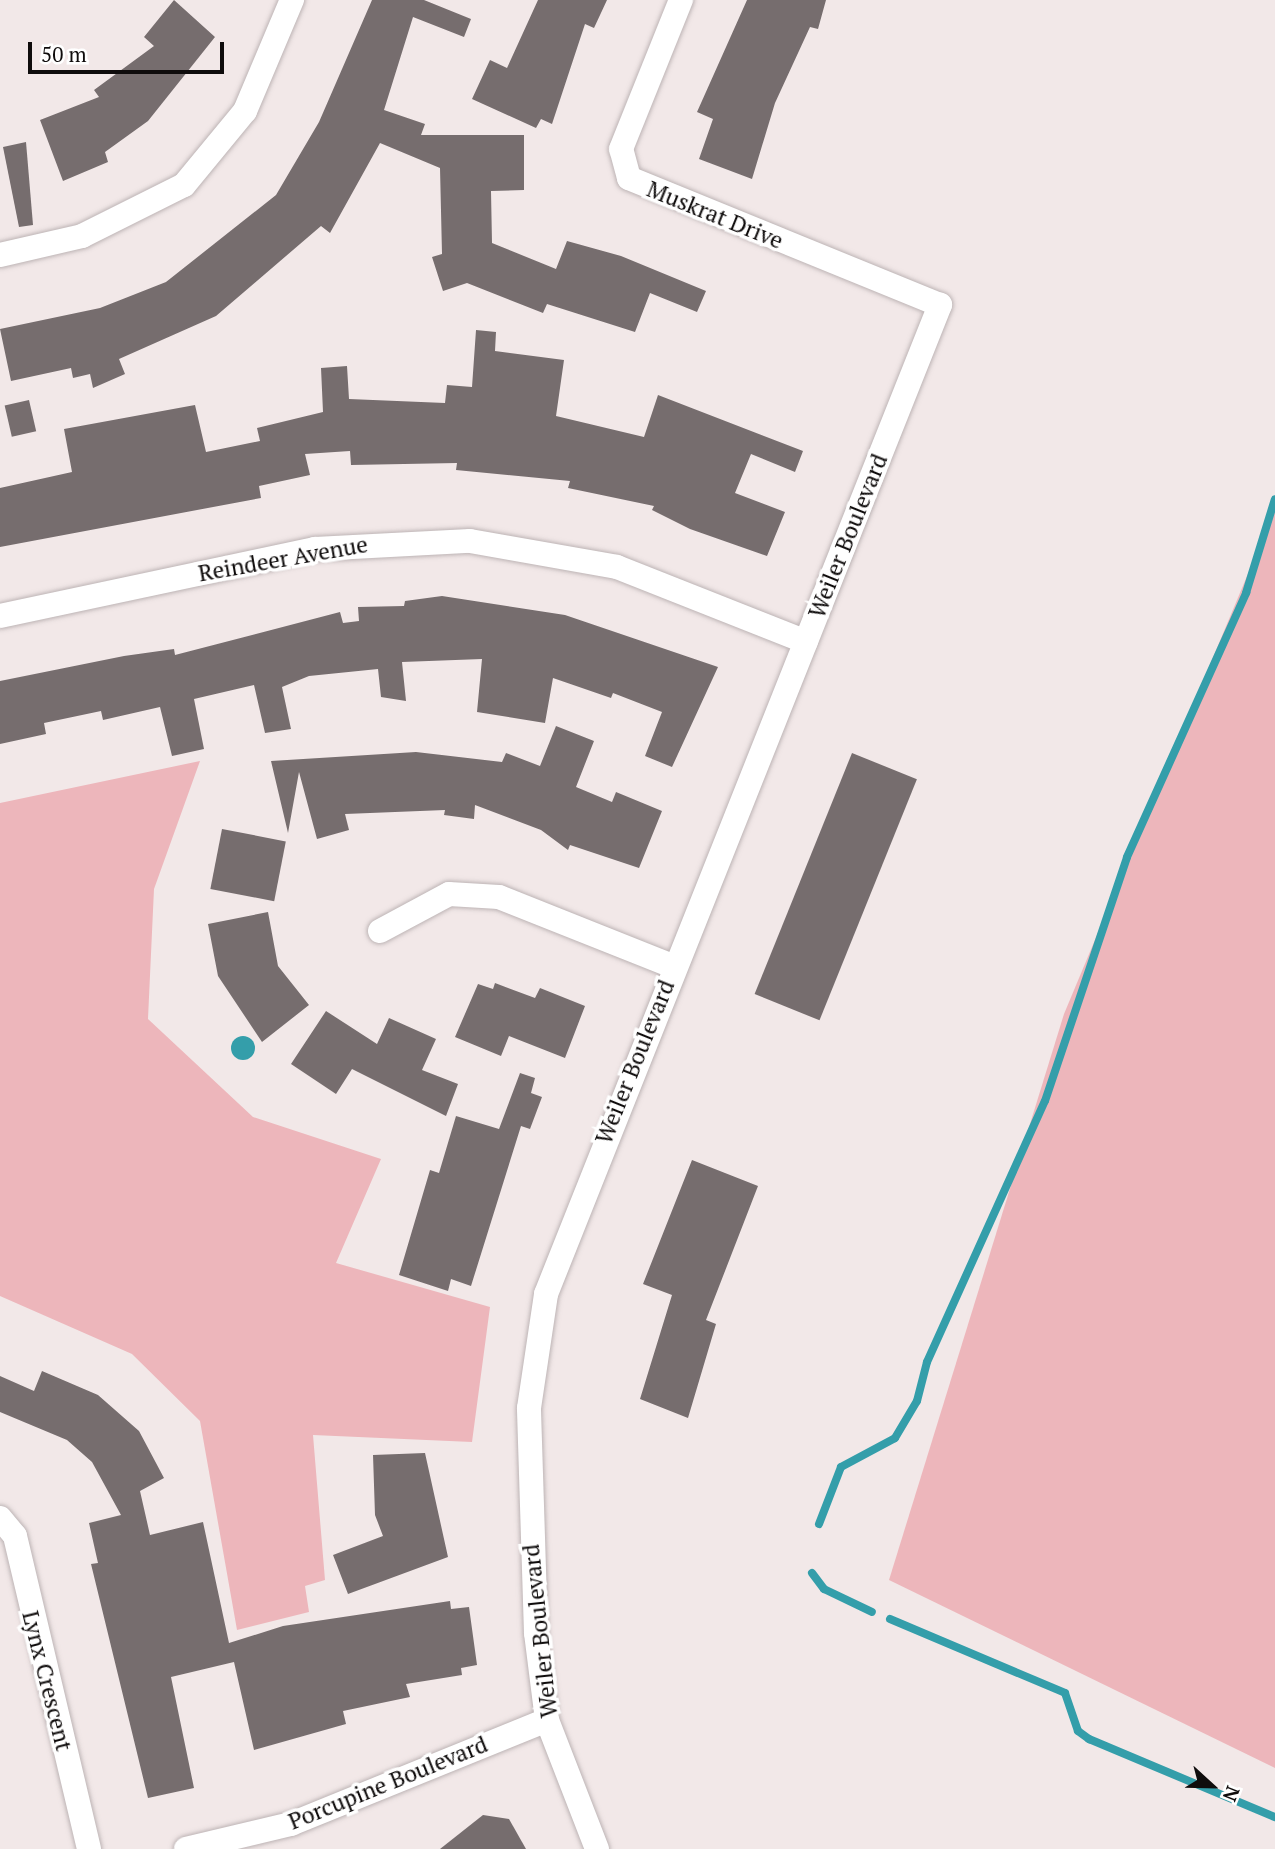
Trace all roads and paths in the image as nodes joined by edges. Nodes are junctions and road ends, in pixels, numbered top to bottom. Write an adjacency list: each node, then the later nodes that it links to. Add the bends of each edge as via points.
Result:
1 (292, 0): 3 (street, via 245,111 184,185 82,236)
2 (681, 0): 4 (street, Muskrat Drive, via 621,149 629,178)
3 (0, 255)
4 (940, 305): 6 (street, Weiler Boulevard)
5 (0, 616): 6 (street, Reindeer Avenue, via 315,549 470,541 617,567)
6 (806, 642): 8 (street, Weiler Boulevard)
7 (380, 931): 8 (street, via 449,894 499,897)
8 (675, 967): 10 (street, Weiler Boulevard, via 546,1294 529,1408 536,1633)
9 (0, 1518): 11 (street, Lynx Crescent, via 15,1536)
10 (547, 1720): 12 (street, Porcupine Boulevard, via 291,1824); 13 (street, Weiler Boulevard)
11 (89, 1849)
12 (186, 1849)
13 (597, 1849)

